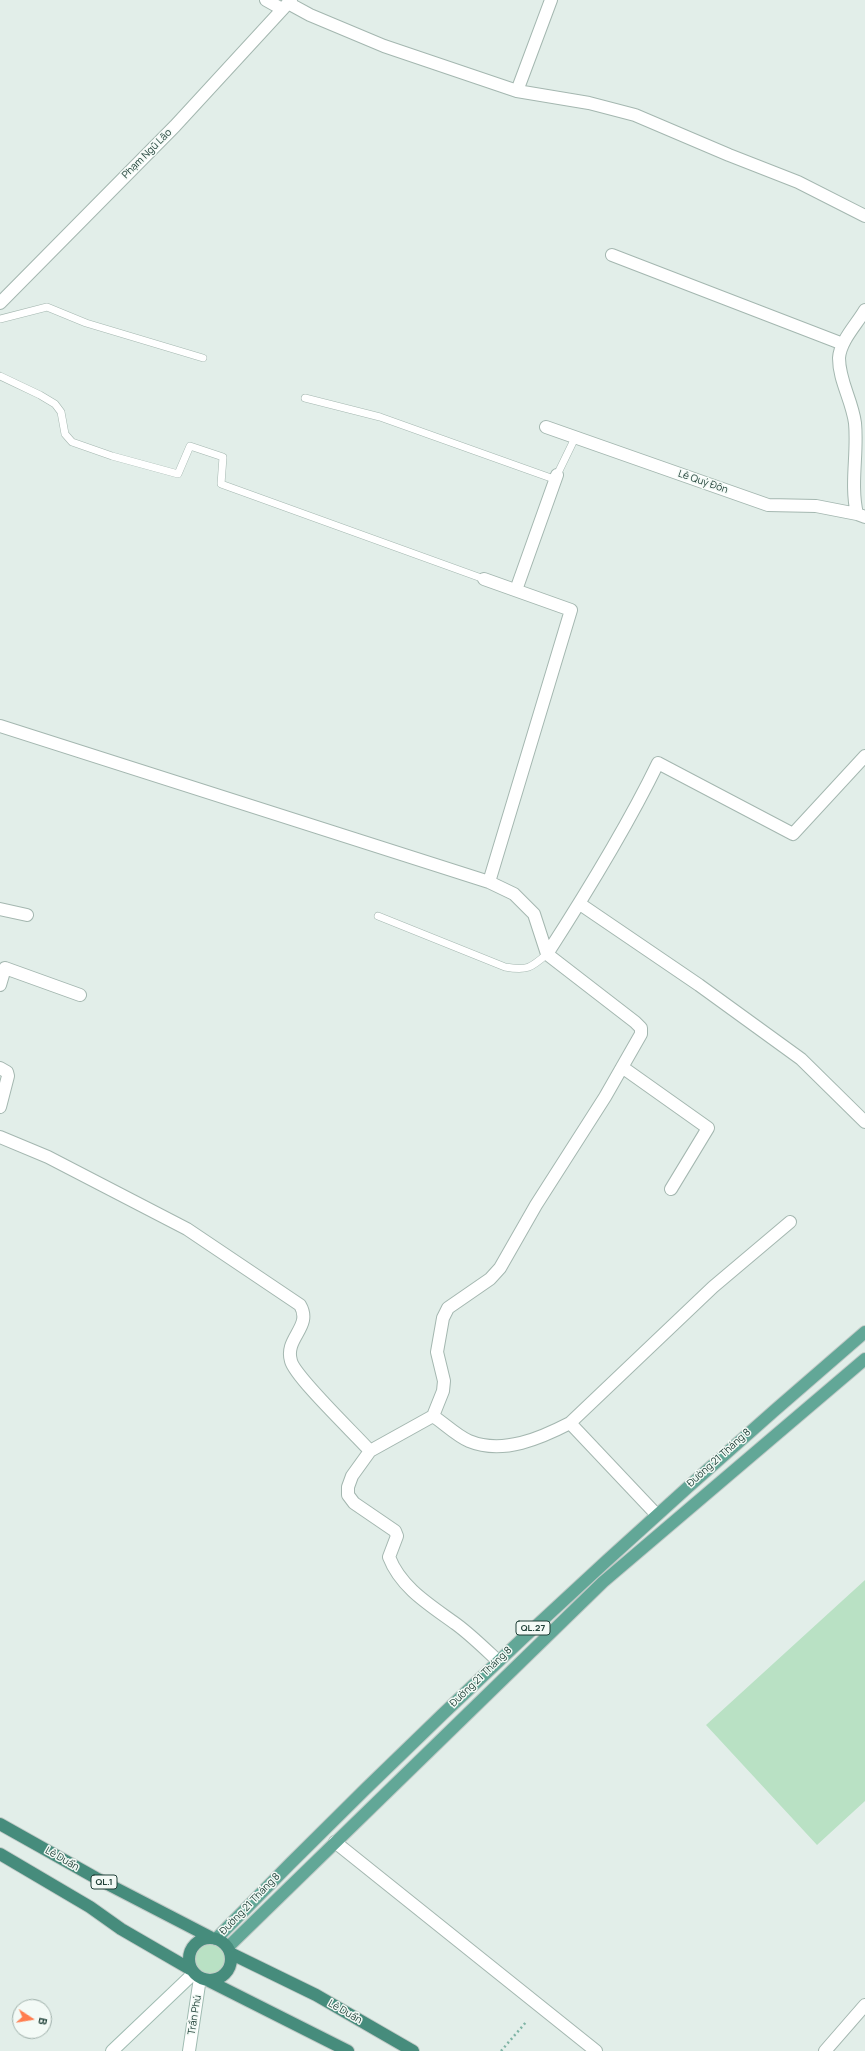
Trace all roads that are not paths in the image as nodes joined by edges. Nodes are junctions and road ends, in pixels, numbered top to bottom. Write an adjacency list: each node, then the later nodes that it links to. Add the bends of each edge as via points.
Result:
1 (266, 0): 3 (street)
2 (551, 0): 4 (street)
3 (287, 4): 4 (street, via 384,46); 7 (street, Phạm Ngũ Lão, via 175,126)
4 (517, 91): 5 (street, via 596,105 635,115 798,182)
5 (865, 216)
6 (612, 254): 10 (street)
7 (0, 303)
8 (865, 310): 10 (street)
9 (0, 319): 11 (lane, via 47,307 86,323)
10 (843, 344): 16 (street, via 839,357 842,382)
11 (202, 358)
12 (0, 376): 19 (lane, via 55,404 61,412 65,434 72,442 178,474 190,446 223,457 221,484)
13 (305, 398): 17 (lane, via 380,418 550,478)
14 (546, 427): 15 (street, Lê Quý Đôn)
15 (575, 438): 17 (lane); 18 (street, Lê Quý Đôn, via 768,505 816,506)
16 (861, 448): 18 (street, via 854,500)
17 (556, 475): 20 (street)
18 (861, 515)
19 (484, 579): 20 (street)
20 (516, 590): 23 (street, via 570,610)
21 (0, 726): 23 (street)
22 (865, 756): 24 (street, via 794,834 658,763 635,809)
23 (489, 882): 28 (street, via 514,894 534,914)
24 (580, 904): 28 (street); 34 (street, via 801,1058)
25 (0, 908): 26 (street)
26 (27, 915)
27 (378, 916): 28 (lane, via 518,970 531,968)
28 (547, 954): 31 (street, via 641,1028 641,1034)
29 (0, 984): 30 (street, via 5,968)
30 (80, 995)
31 (622, 1067): 36 (street, via 708,1128); 40 (street, via 500,1268 490,1279 448,1308 443,1318 437,1352 444,1391)
32 (0, 1068): 33 (street, via 7,1072 8,1076)
33 (0, 1107)
34 (865, 1122)
35 (0, 1138): 42 (street, via 48,1157 187,1229 300,1305 304,1312 304,1321 292,1342 291,1362 301,1377)
36 (670, 1189)
37 (790, 1222): 41 (street, via 713,1287)
38 (865, 1332): 43 (main road, Đường 21 Tháng 8 / QL.27)
39 (865, 1359): 46 (main road, Đường 21 Tháng 8 / QL.27, via 603,1582)
40 (434, 1416): 41 (street, via 469,1441 498,1445 523,1443); 42 (street)
41 (570, 1422): 43 (street)
42 (370, 1450): 44 (street, via 352,1476 348,1495 354,1503 395,1531 397,1536 389,1557 411,1590)
43 (656, 1514): 44 (main road, Đường 21 Tháng 8 / QL.27)
44 (498, 1661): 48 (main road, Đường 21 Tháng 8 / QL.27)
45 (0, 1824): 48 (highway, Lê Duẩn / QL.1, via 96,1878)
46 (335, 1842): 49 (main road, Đường 21 Tháng 8 / QL.27); 56 (street)
47 (0, 1854): 50 (highway)
48 (213, 1938): 49 (highway, QL.1); 50 (highway, via 197,1942 189,1954)
49 (230, 1950): 50 (highway, via 229,1968 220,1978); 55 (highway, Lê Duẩn / QL.1, via 316,1995)
50 (198, 1975): 52 (highway); 53 (street); 54 (street, Trần Phú)
51 (865, 2004): 57 (street)
52 (341, 2049)
53 (112, 2051)
54 (189, 2051)
55 (413, 2051)
56 (596, 2051)
57 (825, 2051)

